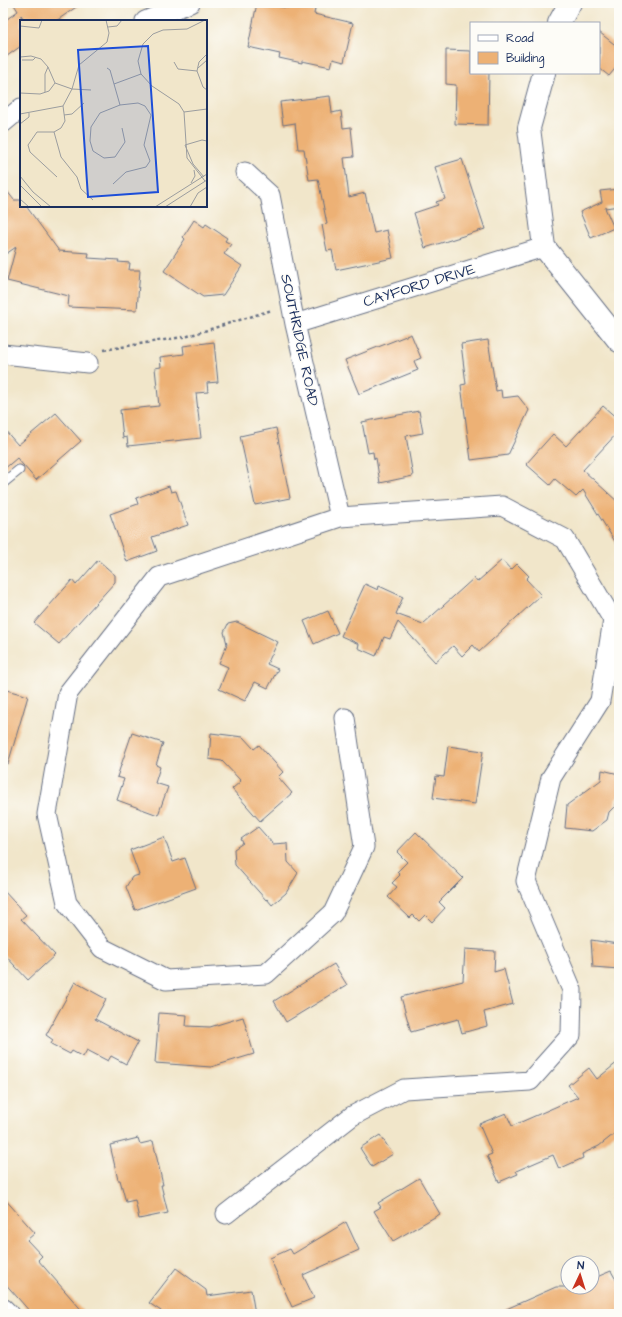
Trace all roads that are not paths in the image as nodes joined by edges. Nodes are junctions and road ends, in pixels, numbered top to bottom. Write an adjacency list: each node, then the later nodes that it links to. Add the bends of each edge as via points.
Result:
1 (190, 3): 3 (street)
2 (570, 3): 4 (street)
3 (148, 20)
4 (560, 22)
5 (544, 74): 9 (street, via 529,128)
6 (20, 109): 7 (street)
7 (3, 123)
8 (245, 172): 10 (street, SOUTHRIDGE ROAD, via 270,195)
9 (544, 247): 10 (street, CAYFORD DRIVE); 11 (street)
10 (295, 324): 16 (street, SOUTHRIDGE ROAD)
11 (619, 341)
12 (3, 354): 13 (street)
13 (93, 357)
14 (19, 470): 15 (lane)
15 (3, 483)
16 (340, 517): 17 (street, via 159,576 68,693 46,814 67,903 102,948 166,980 266,974 333,912 364,847); 18 (street, via 502,506 564,539 612,620 600,701 551,778 526,881 572,990 571,1035 530,1081 404,1089 352,1116)
17 (345, 718)
18 (226, 1214)
19 (3, 1308): 20 (street)
20 (9, 1314)

